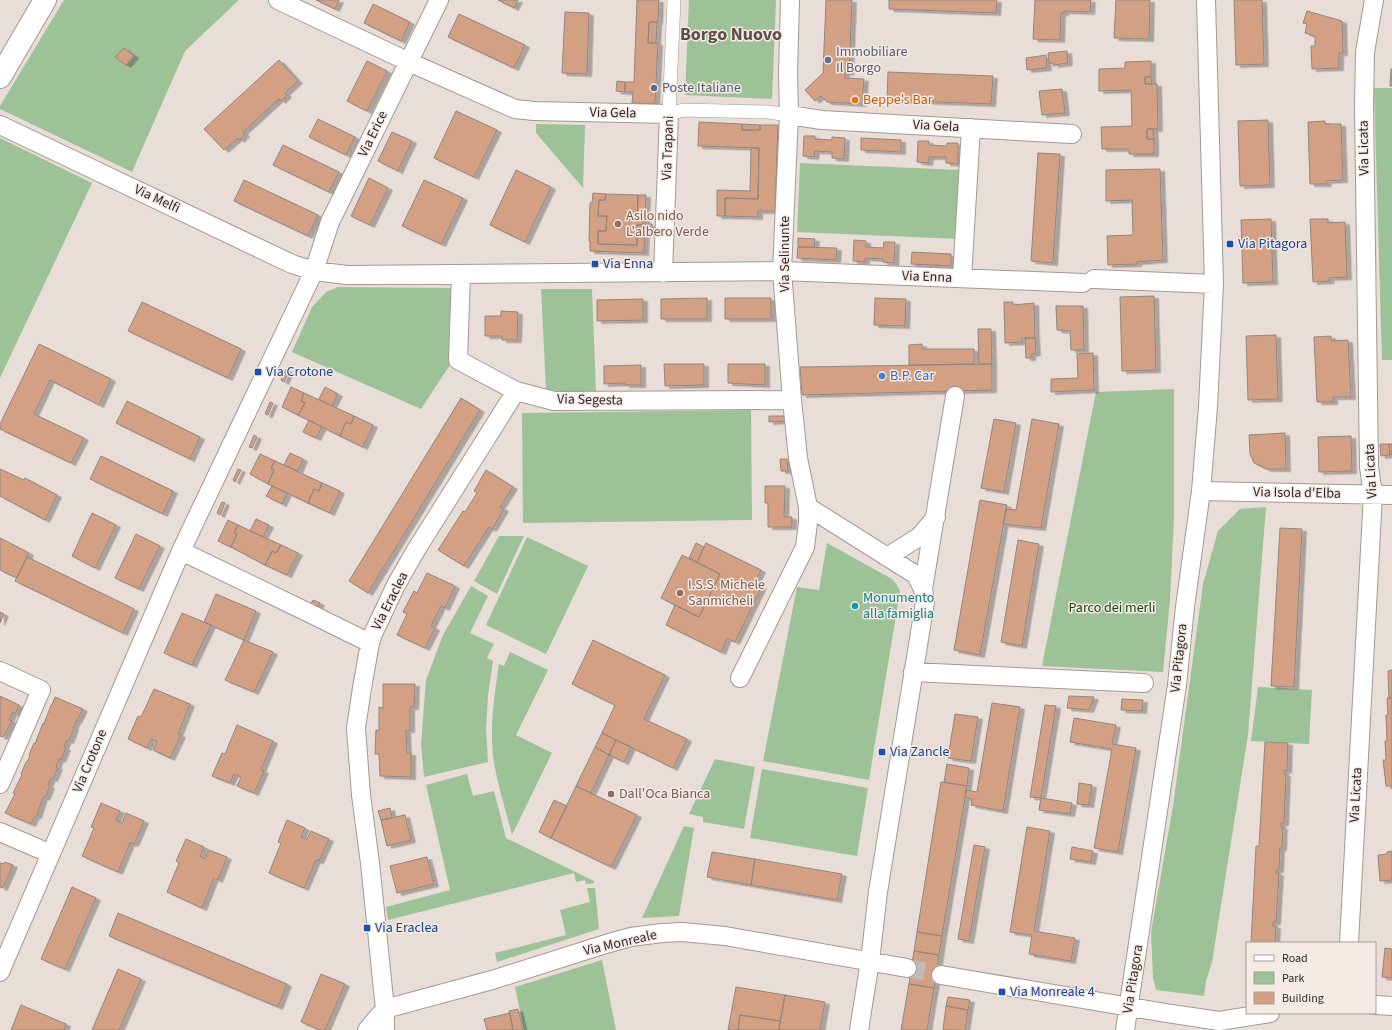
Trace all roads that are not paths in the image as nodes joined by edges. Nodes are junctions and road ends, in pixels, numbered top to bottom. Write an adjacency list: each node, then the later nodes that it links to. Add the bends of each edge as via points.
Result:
1 (45, 0): 9 (street)
2 (278, 0): 8 (street, Via Gela)
3 (439, 0): 8 (street, Via Erice)
4 (674, 0): 10 (street, Via Trapani)
5 (790, 0): 11 (street, Via Selinunte)
6 (1206, 0): 20 (street, Via Pitagora)
7 (1374, 0): 25 (street, Via Licata, via 1365,52 1364,107 1369,467)
8 (409, 62): 10 (street, Via Gela, via 515,109); 15 (street, Via Erice, via 330,222)
9 (0, 77)
10 (669, 114): 11 (street, Via Gela, via 683,110 768,112); 17 (street, Via Trapani)
11 (789, 115): 13 (street, Via Gela, via 822,120); 16 (street, Via Selinunte)
12 (0, 125): 15 (street, Via Melfi, via 292,264)
13 (971, 128): 14 (street, Via Gela); 19 (street, Via Gela)
14 (1072, 134)
15 (314, 271): 18 (street, Via Enna, via 347,274); 29 (street, Via Crotone)
16 (782, 271): 17 (street, Via Enna); 19 (street, Via Enna); 23 (street, Via Selinunte)
17 (663, 273): 18 (street, Via Enna)
18 (461, 274): 21 (street, Via Segesta, via 458,360)
19 (962, 278): 20 (street, Via Enna)
20 (1214, 284): 24 (street, Via Pitagora)
21 (516, 391): 23 (street, Via Segesta, via 554,401); 32 (street, Via Eraclea, via 416,550 396,585)
22 (955, 396): 28 (street)
23 (792, 400): 27 (street, Via Selinunte, via 798,458)
24 (1201, 491): 25 (street, Via Isola d'Elba); 47 (street, Via Pitagora, via 1177,685)
25 (1373, 494): 26 (street, Via Isola d'Elba); 40 (street, Via Licata)
26 (1392, 495)
27 (808, 507): 30 (street); 35 (street, Via Selinunte, via 805,547)
28 (936, 516): 30 (street, via 919,537); 31 (street)
29 (181, 551): 32 (street); 39 (street, Via Crotone)
30 (887, 557): 31 (street, via 916,575)
31 (923, 589): 34 (street, via 925,602)
32 (370, 643): 48 (street, Via Eraclea, via 356,728)
33 (0, 671): 37 (street, via 41,690)
34 (913, 672): 36 (street); 41 (street, via 878,892)
35 (740, 678)
36 (1144, 684)
37 (0, 784)
38 (0, 832): 39 (street)
39 (51, 854): 43 (street, Via Crotone)
40 (1349, 942)
41 (870, 961): 42 (street, Via Monreale); 48 (street, Via Monreale, via 725,936 662,933 609,943 492,980); 52 (street)
42 (907, 968)
43 (0, 972)
44 (941, 975): 47 (street)
45 (1376, 1005): 46 (street)
46 (1392, 1006)
47 (1128, 1007): 49 (street, via 1219,1021); 53 (street, Via Pitagora)
48 (385, 1009): 50 (street); 51 (street, Via Eraclea)
49 (1264, 1014)
50 (367, 1030)
51 (385, 1030)
52 (859, 1030)
53 (1124, 1030)

